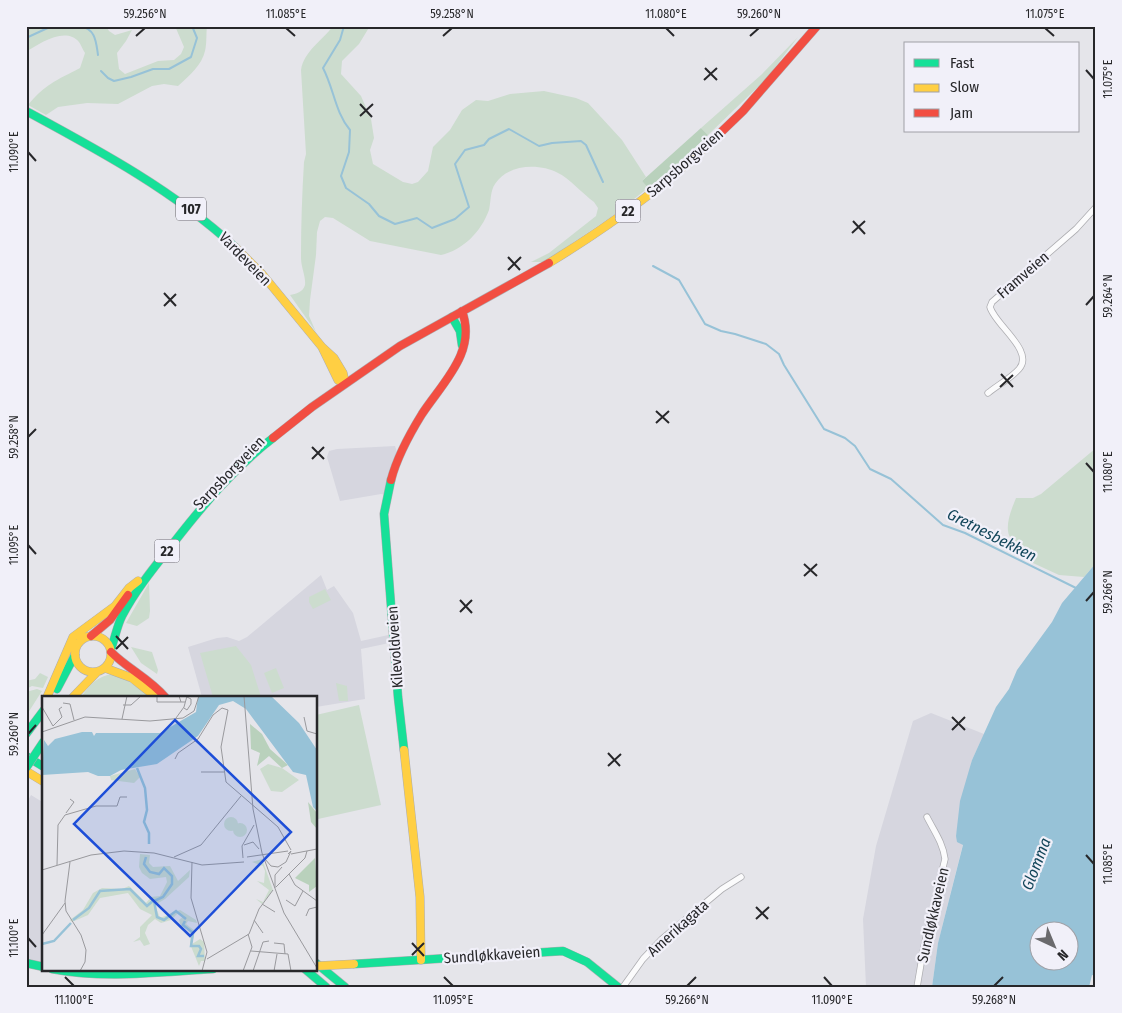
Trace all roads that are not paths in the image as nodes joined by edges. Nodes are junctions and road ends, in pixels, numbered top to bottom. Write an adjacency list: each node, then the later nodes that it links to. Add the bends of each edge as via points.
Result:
1 (817, 26): 4 (main road, Sarpsborgveien / 22, via 743,111 647,197 554,261)
2 (26, 111): 7 (main road, Vardeveien / 107, via 126,166 210,223 254,266 338,364)
3 (1096, 207): 8 (street, Framveien, via 1076,229 992,302 993,316 1020,349 1023,362 1020,368)
4 (462, 312): 5 (main road, Sarpsborgveien / 22); 6 (main road, Kilevoldveien, via 467,330)
5 (452, 316): 6 (main road, via 460,331); 7 (main road, Sarpsborgveien / 22)
6 (462, 354): 30 (main road, Kilevoldveien, via 398,454 390,477 384,514 420,896)
7 (342, 380): 9 (main road, Sarpsborgveien / 22, via 282,421 234,465 192,510); 11 (main road, Sarpsborgveien / 22, via 275,435 206,502 144,581 122,617)
8 (988, 393)
9 (138, 581): 10 (main road, Sarpsborgveien / 22, via 110,620); 15 (main road, 22, via 115,606 73,637)
10 (91, 636): 11 (main road, via 101,637); 12 (main road, 22, via 78,644)
11 (111, 650): 13 (main road, 22, via 110,661); 19 (main road, via 121,662)
12 (75, 655): 14 (main road, via 82,668); 16 (main road, 22)
13 (105, 668): 14 (main road); 18 (main road, via 128,676)
14 (96, 672): 17 (main road)
15 (47, 696)
16 (53, 696)
17 (74, 696)
18 (155, 696)
19 (165, 696)
20 (42, 705): 22 (main road)
21 (42, 713): 22 (main road)
22 (28, 731)
23 (42, 744): 26 (main road, bridge)
24 (26, 756): 25 (main road)
25 (42, 766)
26 (26, 770): 27 (main road)
27 (42, 781)
28 (928, 817): 42 (street, Sundløkkaveien, via 944,847 945,859)
29 (741, 877): 41 (street, Amerikagata, via 662,939)
30 (421, 960): 32 (main road, Sundløkkaveien, bridge); 40 (main road, Sundløkkaveien, via 563,951 587,962)
31 (26, 963): 34 (main road)
32 (318, 964)
33 (318, 966): 39 (main road)
34 (42, 967)
35 (56, 970): 36 (main road, via 119,976)
36 (200, 970)
37 (306, 970): 38 (main road)
38 (326, 987)
39 (345, 987)
40 (618, 987)
41 (623, 987)
42 (917, 987)

